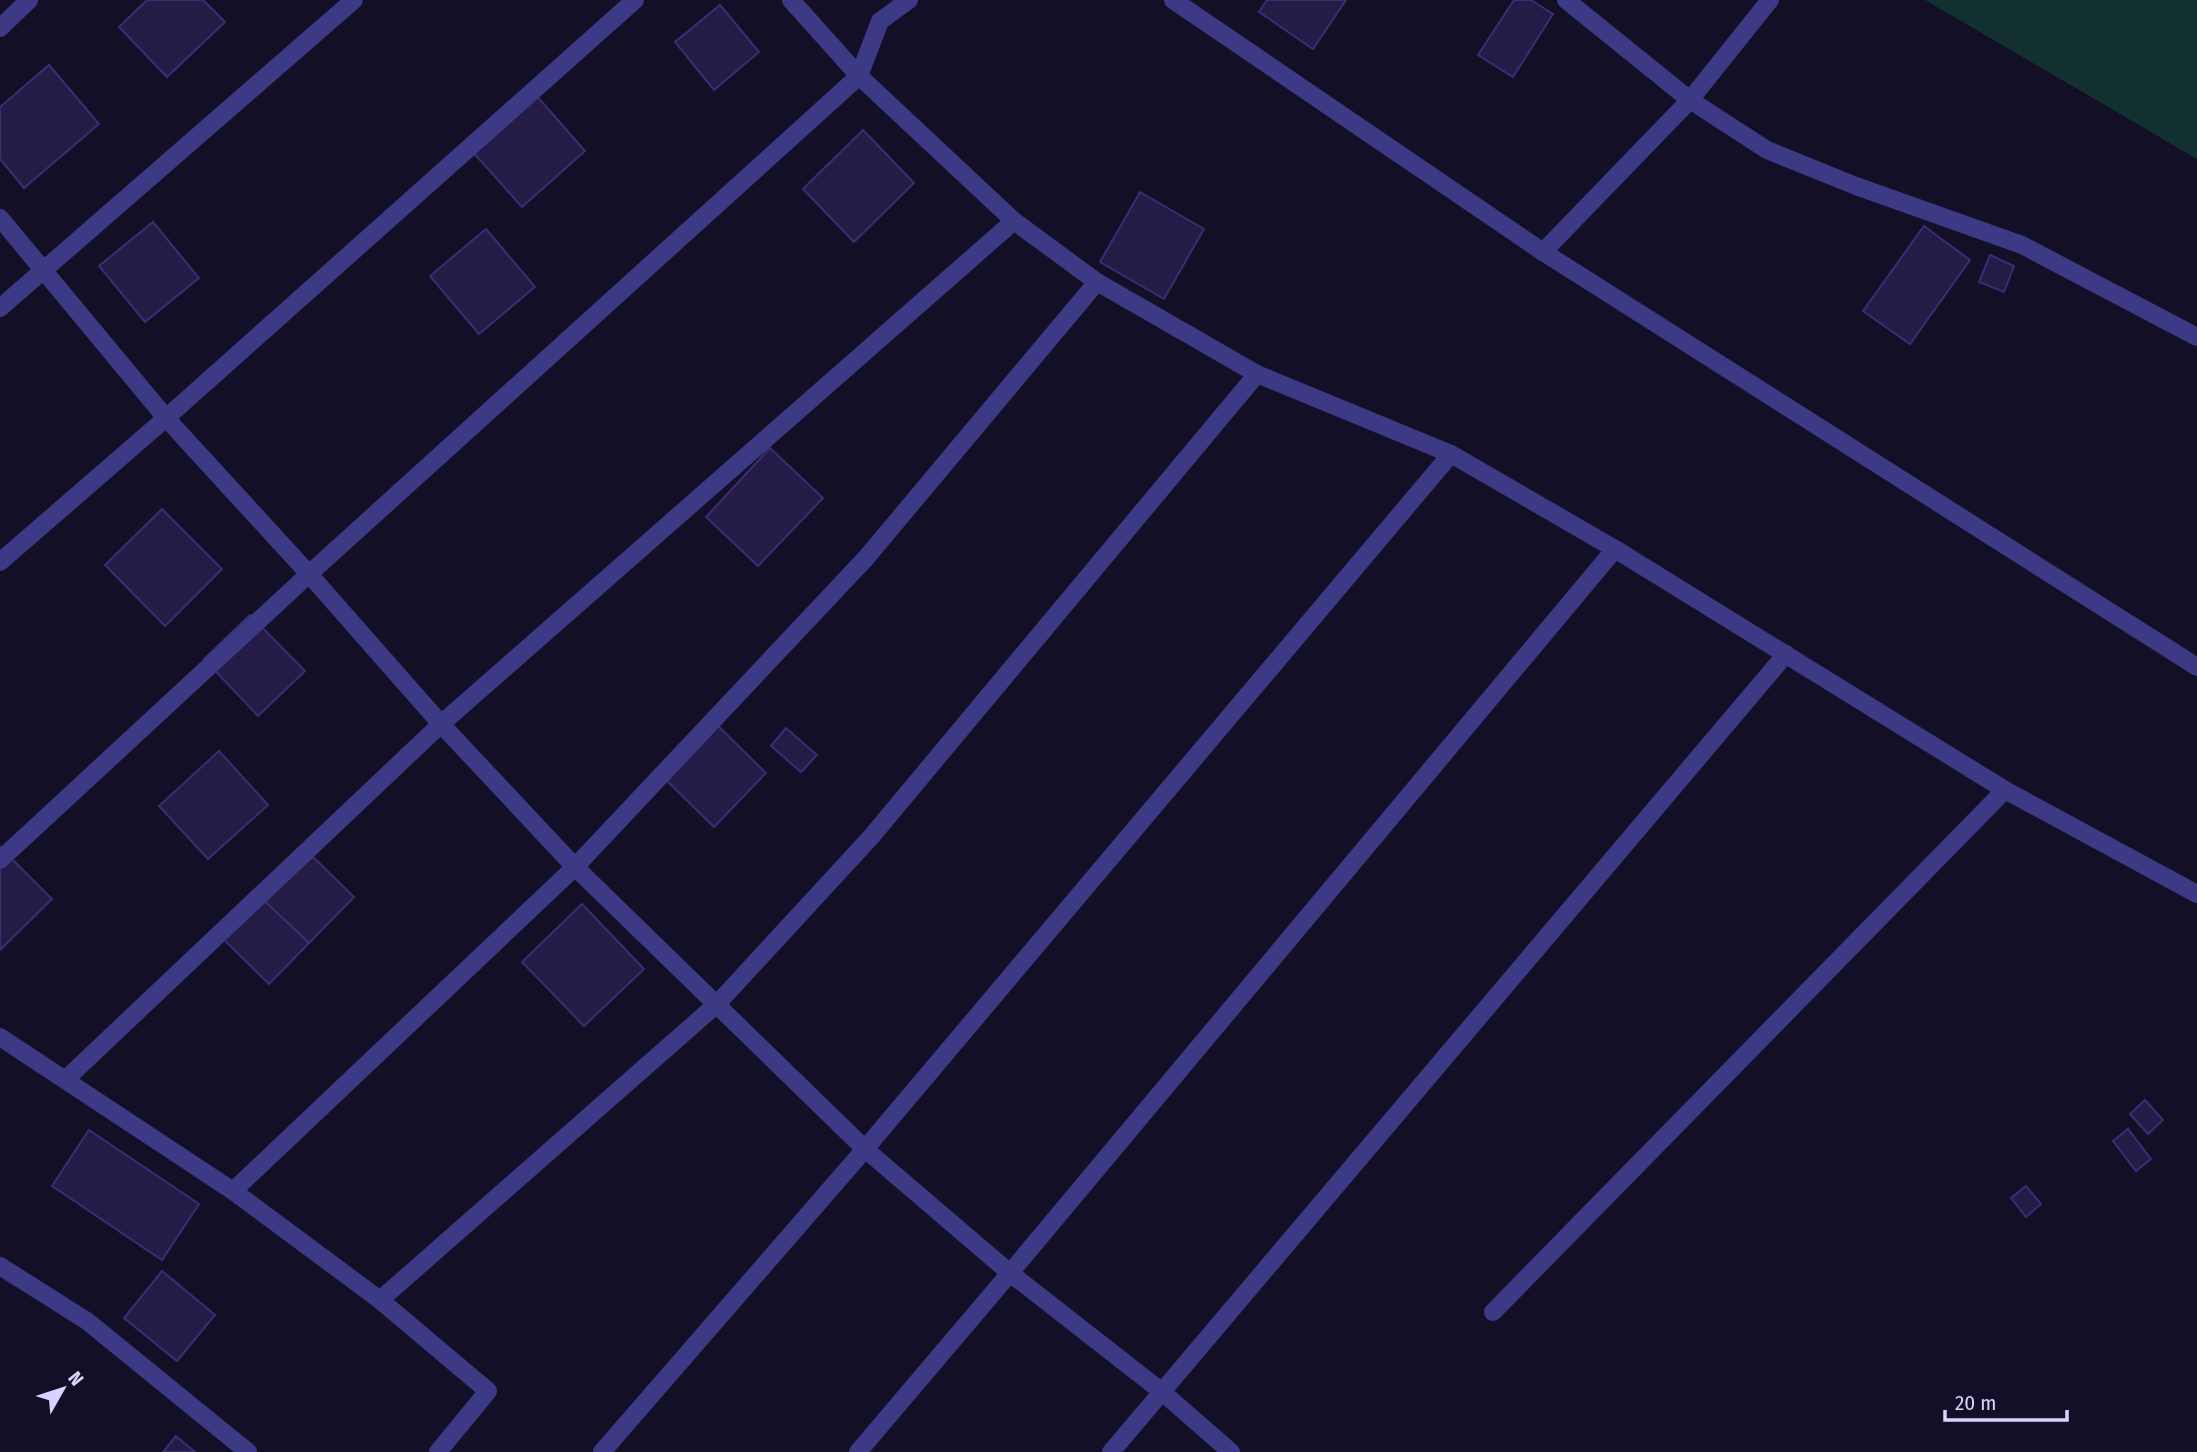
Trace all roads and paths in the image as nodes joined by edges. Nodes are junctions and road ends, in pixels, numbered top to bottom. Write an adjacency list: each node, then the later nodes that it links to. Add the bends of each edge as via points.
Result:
1 (29, 0): 9 (street)
2 (354, 0): 15 (street)
3 (635, 0): 20 (street)
4 (791, 0): 10 (street)
5 (909, 0): 10 (street, via 880,22)
6 (1173, 0): 14 (street)
7 (1566, 0): 11 (street)
8 (1770, 0): 11 (street)
9 (0, 28)
10 (859, 76): 13 (street); 24 (street)
11 (1690, 100): 14 (street); 18 (street, via 1767,150 2022,245)
12 (0, 218): 15 (street)
13 (1014, 221): 16 (street); 27 (street)
14 (1543, 252): 26 (street)
15 (44, 270): 17 (street); 20 (street)
16 (1097, 282): 19 (street); 30 (street, via 866,558)
17 (0, 308)
18 (2197, 337)
19 (1257, 374): 21 (street); 32 (street, via 871,837)
20 (166, 418): 23 (street); 24 (street)
21 (1451, 454): 22 (street); 35 (street)
22 (1615, 549): 25 (street); 38 (street)
23 (0, 562)
24 (309, 574): 27 (street); 29 (street)
25 (1786, 654): 28 (street); 41 (street)
26 (2197, 667)
27 (441, 724): 30 (street); 34 (street)
28 (2005, 790): 31 (street); 40 (street)
29 (0, 860)
30 (575, 867): 32 (street); 36 (street)
31 (2197, 894)
32 (718, 1003): 35 (street); 39 (street)
33 (0, 1037): 34 (street)
34 (66, 1079): 36 (street)
35 (865, 1149): 38 (street); 44 (street)
36 (233, 1191): 39 (street)
37 (0, 1266): 42 (street, via 87,1321)
38 (1010, 1273): 41 (street); 45 (street)
39 (380, 1300): 43 (street, via 488,1391)
40 (1493, 1312)
41 (1161, 1391): 46 (street); 47 (street)
42 (248, 1452)
43 (438, 1452)
44 (602, 1452)
45 (858, 1452)
46 (1111, 1452)
47 (1231, 1452)

